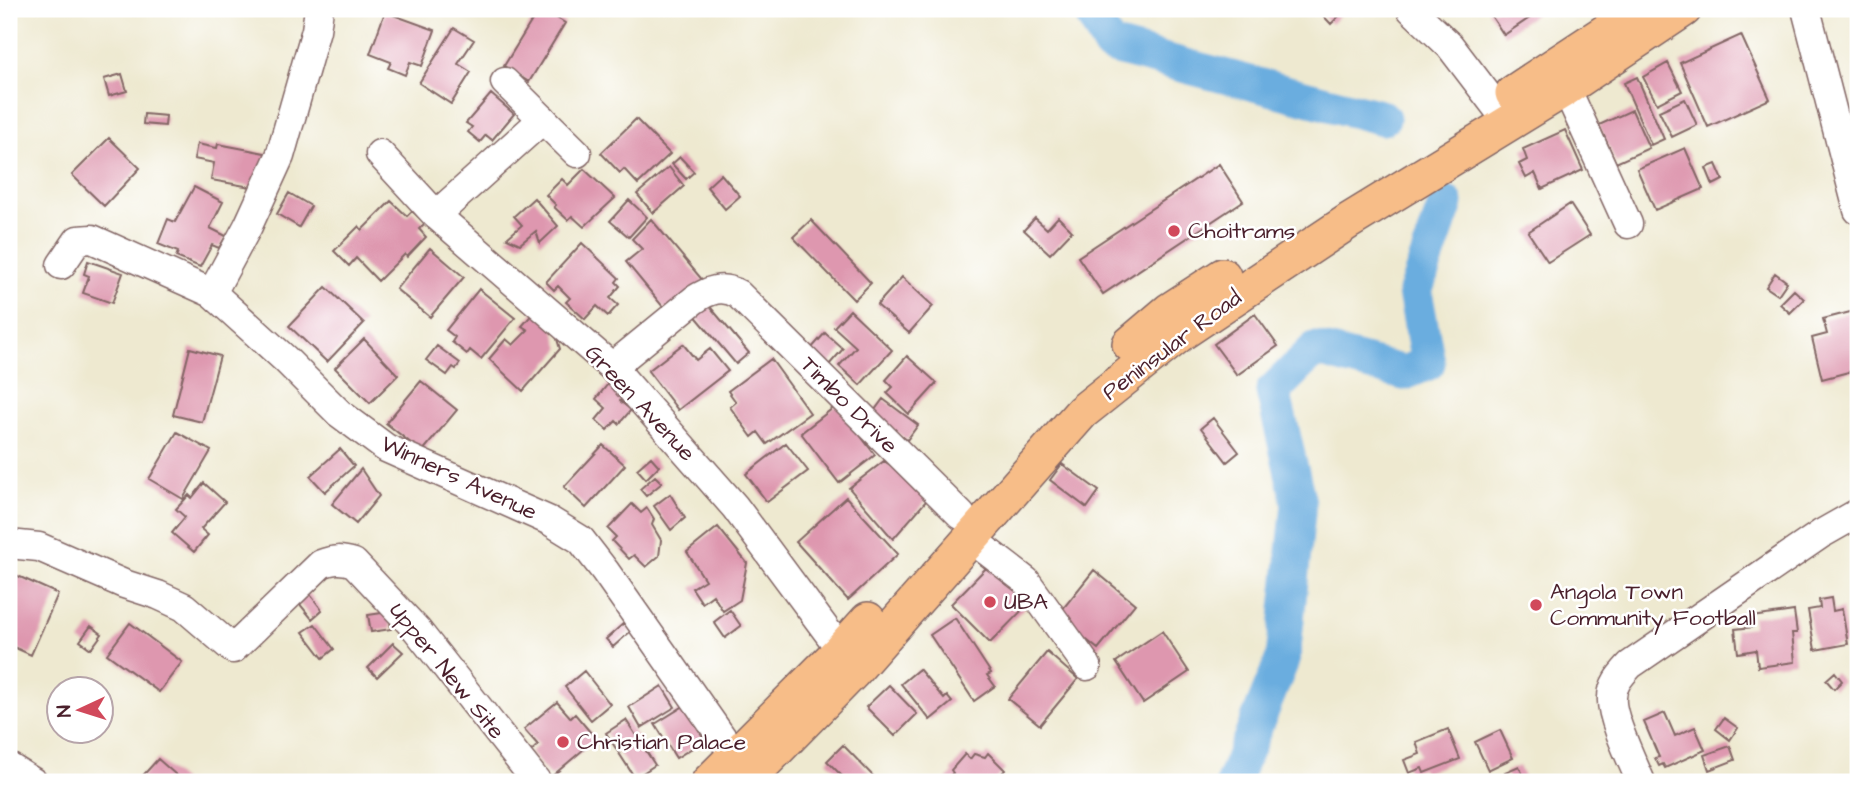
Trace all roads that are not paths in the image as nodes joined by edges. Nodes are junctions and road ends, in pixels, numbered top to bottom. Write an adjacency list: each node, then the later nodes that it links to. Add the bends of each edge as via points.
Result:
1 (319, 9): 16 (street, via 280,156)
2 (1410, 9): 8 (street, via 1450,46)
3 (1638, 9): 8 (main road, Peninsular Road)
4 (1684, 9): 7 (main road, Peninsular Road)
5 (1806, 9): 12 (street)
6 (505, 82): 9 (street)
7 (1566, 88): 8 (main road, Peninsular Road); 14 (street)
8 (1502, 113): 19 (main road, Peninsular Road, via 1169,311 1066,399)
9 (543, 119): 10 (street); 13 (street)
10 (577, 153)
11 (380, 154): 13 (street, Green Avenue)
12 (1858, 210)
13 (436, 215): 17 (street, Green Avenue)
14 (1628, 224)
15 (61, 265): 16 (street, Winners Avenue, via 78,240 92,239)
16 (212, 293): 23 (street, Winners Avenue, via 339,413 386,447 550,521 581,540)
17 (612, 367): 19 (street, Timbo Drive, via 694,300 708,291 729,289); 21 (street, Green Avenue, via 735,507)
18 (1858, 513): 26 (street, via 1630,665 1617,680 1612,710)
19 (966, 526): 21 (main road, Peninsular Road); 22 (street, Timbo Drive, via 1026,581); 23 (main road, Peninsular Road, via 853,672)
20 (9, 544): 24 (street, Upper New Site, via 39,547 184,607 233,649 321,564 342,559 354,563 417,630)
21 (841, 650): 23 (main road, Peninsular Road)
22 (1087, 666)
23 (744, 771): 25 (main road, Peninsular Road)
24 (537, 782)
25 (709, 782)
26 (1641, 782)

